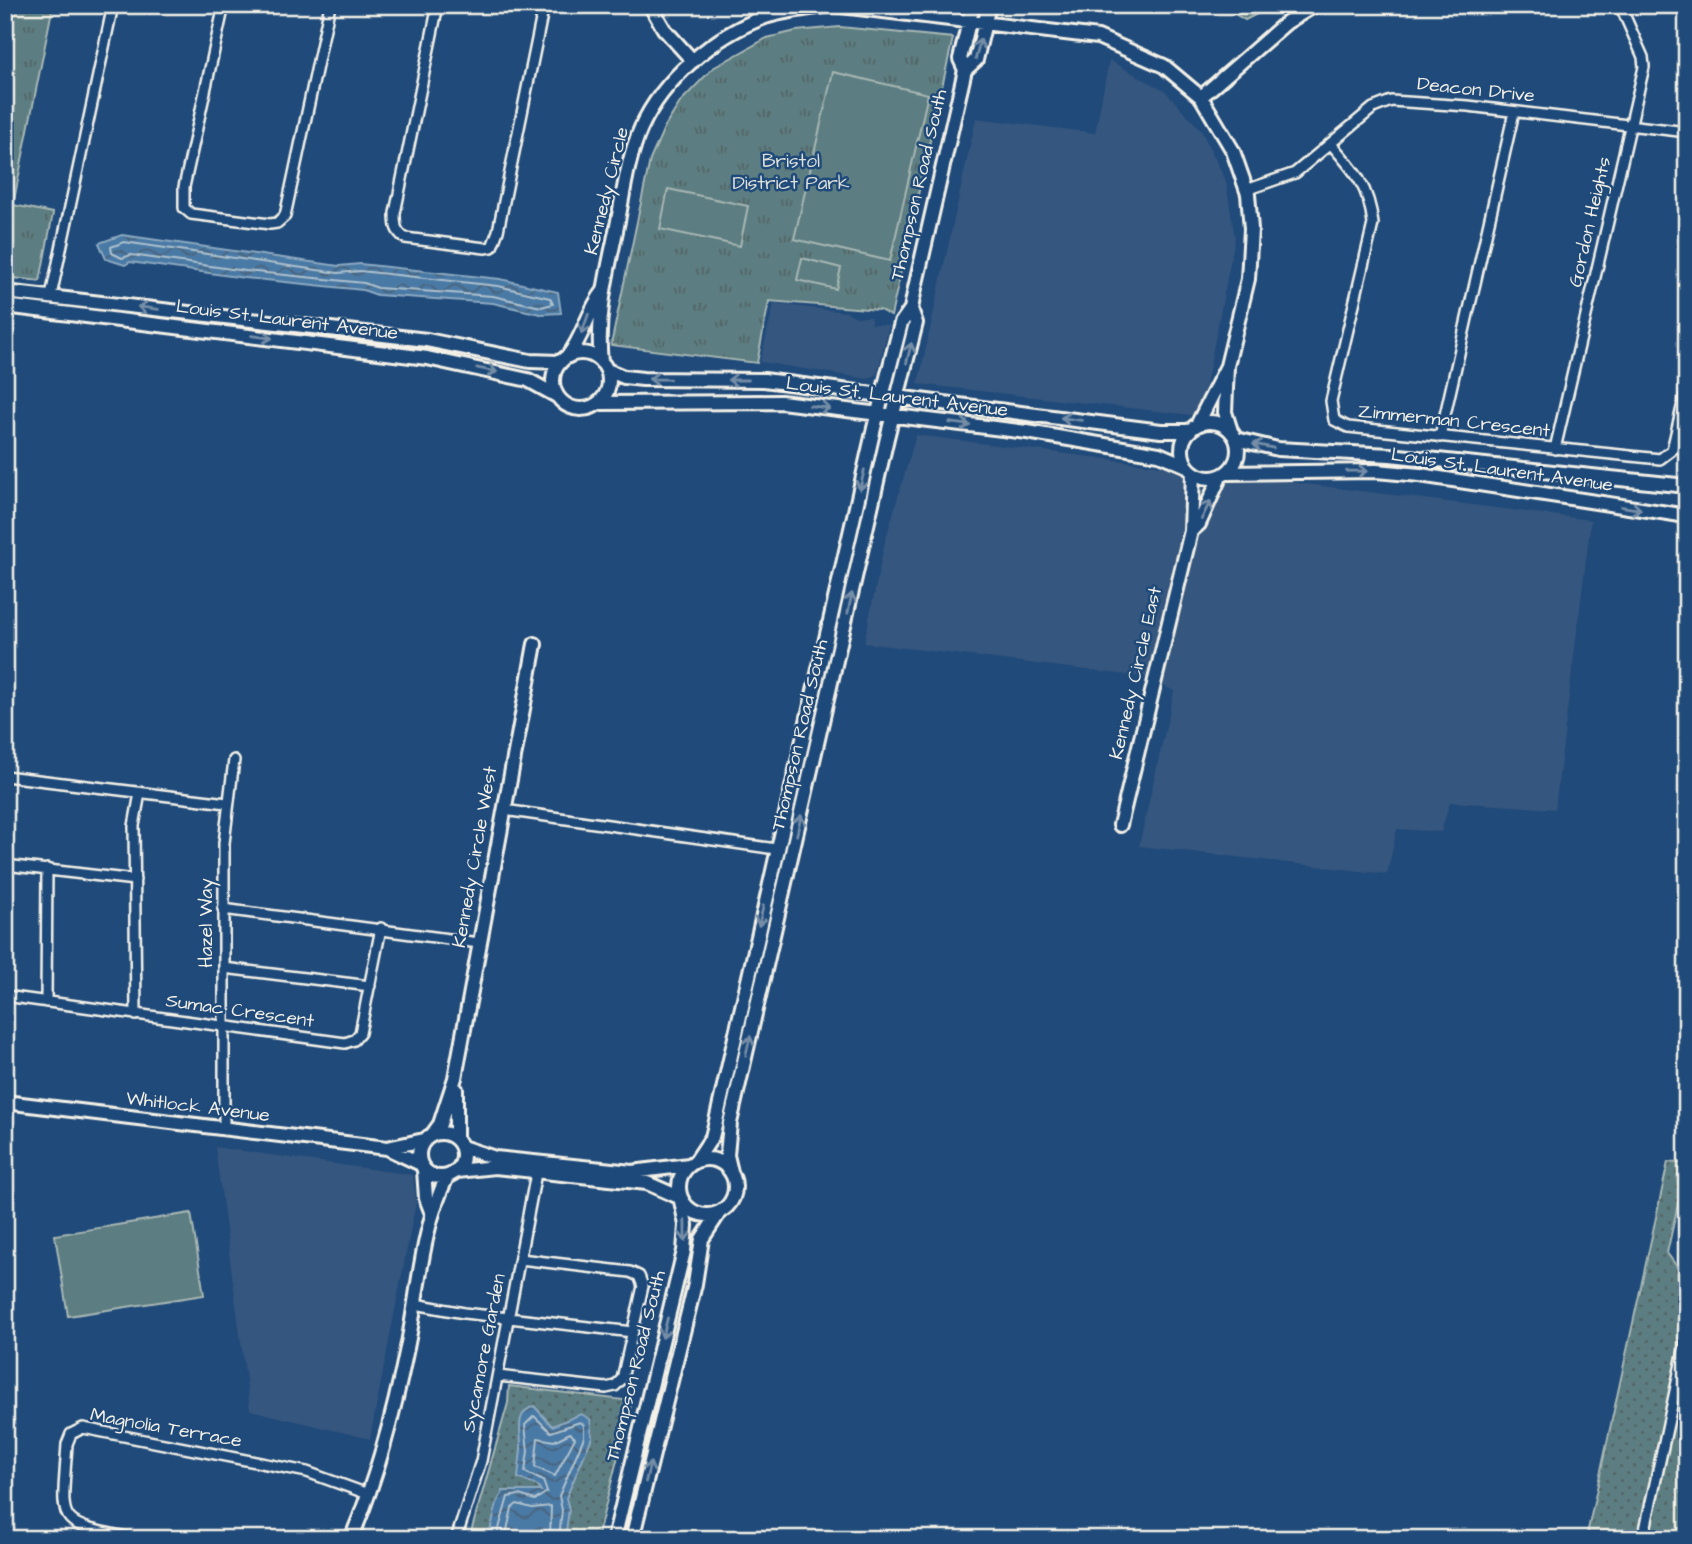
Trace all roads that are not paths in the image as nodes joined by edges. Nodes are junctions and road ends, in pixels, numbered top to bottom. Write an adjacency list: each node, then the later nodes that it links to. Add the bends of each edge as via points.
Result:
1 (113, 5): 24 (street)
2 (224, 5): 3 (street, via 184,187 184,208 191,214 270,224 285,216)
3 (330, 5)
4 (438, 5): 5 (street, via 395,213 397,233 405,239 485,248 492,247 498,231)
5 (544, 5)
6 (650, 5): 14 (main road, via 664,29)
7 (833, 5): 12 (main road, Kennedy Circle); 14 (main road, Kennedy Circle, via 763,18)
8 (973, 5): 12 (main road, Thompson Road South)
9 (989, 5): 13 (main road, Thompson Road South)
10 (1315, 5): 16 (main road, via 1287,22)
11 (1620, 5): 18 (street, Gordon Heights, via 1644,62)
12 (968, 22): 13 (main road, Kennedy Circle); 15 (main road, Thompson Road South, via 960,59)
13 (984, 23): 15 (main road, Thompson Road South, one-way to 13, via 976,60); 16 (main road, Kennedy Circle, via 1098,37 1164,66)
14 (693, 61): 23 (main road, Kennedy Circle, via 653,103 640,129)
15 (965, 69): 26 (main road, Thompson Road South)
16 (1201, 97): 21 (main road, Kennedy Circle, via 1233,151)
17 (1514, 112): 18 (street, Deacon Drive); 20 (street, Deacon Drive, via 1391,101 1374,108); 39 (street)
18 (1630, 125): 19 (street, Deacon Drive); 40 (street, Gordon Heights)
19 (1687, 132)
20 (1331, 144): 21 (street, Deacon Drive, via 1295,173); 39 (street, Zimmerman Crescent, via 1355,170 1371,199 1373,224 1331,401 1332,416 1348,427)
21 (1246, 190): 29 (main road, Kennedy Circle, via 1251,229 1248,279)
22 (5, 292): 24 (main road, Louis St. Laurent Avenue)
23 (603, 292): 27 (main road, Kennedy Circle, one-way to 27); 28 (main road, Kennedy Circle)
24 (51, 296): 27 (main road, Louis St. Laurent Avenue, one-way to 24, via 530,361 427,340)
25 (5, 306): 32 (main road, Louis St. Laurent Avenue, one-way to 32, via 427,358 528,380)
26 (911, 309): 31 (main road, Thompson Road South, via 901,323); 33 (main road, Thompson Road South, one-way to 26, via 916,323)
27 (564, 359): 28 (main road, via 585,353); 32 (main road, via 553,379)
28 (604, 366): 31 (main road, Louis St. Laurent Avenue, one-way to 28, via 764,380 634,378); 34 (main road, via 608,388)
29 (1227, 366): 37 (main road, Kennedy Circle); 38 (main road, Kennedy Circle, via 1225,412)
30 (1687, 387): 40 (street, Zimmerman Crescent, via 1674,444 1666,457)
31 (882, 394): 33 (main road, Louis St. Laurent Avenue); 35 (main road, Thompson Road South)
32 (557, 396): 34 (main road, via 581,409)
33 (898, 397): 36 (main road, Thompson Road South); 37 (main road, Louis St. Laurent Avenue, one-way to 33, via 1161,431)
34 (598, 403): 35 (main road, Louis St. Laurent Avenue, one-way to 35, via 746,400)
35 (877, 414): 36 (main road, Louis St. Laurent Avenue); 53 (main road, Thompson Road South, one-way to 53)
36 (892, 416): 41 (main road, Louis St. Laurent Avenue, one-way to 41, via 1159,454); 75 (main road, Thompson Road South, one-way to 36, via 727,1155 730,1123)
37 (1193, 428): 38 (main road, via 1215,422); 41 (main road, via 1182,448)
38 (1234, 435): 42 (main road, via 1238,457); 43 (main road, Louis St. Laurent Avenue, one-way to 38, via 1390,455 1278,449)
39 (1440, 437): 40 (street, Zimmerman Crescent)
40 (1555, 449)
41 (1190, 469): 42 (main road, via 1201,477); 45 (main road, Kennedy Circle East)
42 (1224, 475): 44 (main road, Louis St. Laurent Avenue, one-way to 44, via 1376,471); 45 (main road, Kennedy Circle East, one-way to 42)
43 (1687, 486)
44 (1687, 516)
45 (1191, 531): 52 (main road, Kennedy Circle East)
46 (535, 644): 51 (main road, Kennedy Circle West)
47 (234, 760): 50 (street, Hazel Way)
48 (5, 776): 49 (street)
49 (140, 793): 50 (street); 56 (street, via 134,826)
50 (227, 803): 57 (street, Hazel Way)
51 (504, 810): 53 (street); 59 (main road, Kennedy Circle West)
52 (1120, 825)
53 (776, 849): 72 (main road, Thompson Road South, one-way to 72, via 714,1129 706,1148)
54 (5, 865): 55 (street)
55 (47, 869): 56 (street); 63 (street)
56 (135, 880): 64 (street)
57 (223, 909): 58 (street); 60 (street, Hazel Way)
58 (381, 928): 59 (street); 61 (street, Sumac Crescent)
59 (479, 943): 66 (main road, Kennedy Circle West)
60 (223, 968): 61 (street); 65 (street, Hazel Way)
61 (370, 986): 65 (street, Sumac Crescent, via 360,1033 354,1040)
62 (5, 996): 63 (street, Sumac Crescent)
63 (46, 1002): 64 (street, Sumac Crescent)
64 (135, 1015): 65 (street, Sumac Crescent)
65 (223, 1028): 68 (street, Hazel Way)
66 (455, 1078): 69 (main road, Kennedy Circle West, via 440,1124); 70 (main road, Kennedy Circle West)
67 (5, 1102): 68 (main road, Whitlock Avenue)
68 (223, 1130): 71 (main road, Whitlock Avenue)
69 (428, 1138): 70 (main road, via 445,1133); 71 (main road, Whitlock Avenue); 74 (main road, via 419,1152)
70 (459, 1143): 73 (main road, via 495,1158); 76 (main road, via 463,1160)
71 (387, 1148): 74 (main road, Whitlock Avenue)
72 (692, 1163): 73 (main road, via 632,1172); 75 (main road, via 716,1160); 77 (main road, via 679,1180)
73 (537, 1166): 76 (main road); 77 (main road, via 654,1184); 80 (street, Sycamore Garden)
74 (422, 1167): 76 (main road, via 435,1177); 78 (main road)
75 (731, 1172): 79 (main road, via 736,1190 733,1200)
76 (452, 1174): 78 (main road)
77 (680, 1199): 79 (main road, via 704,1214); 90 (main road, Thompson Road South, one-way to 90, via 686,1225 684,1251)
78 (431, 1211): 81 (main road)
79 (719, 1213): 91 (main road, Thompson Road South, one-way to 79, via 702,1239)
80 (520, 1259): 82 (street, Sycamore Garden); 83 (street, via 639,1276 643,1286)
81 (415, 1304): 82 (street); 86 (main road, via 393,1409)
82 (509, 1317): 83 (street); 85 (street, Sycamore Garden)
83 (633, 1332): 85 (street, via 622,1379 615,1386)
84 (1687, 1336): 92 (street)
85 (498, 1376): 89 (street, Sycamore Garden, via 481,1461)
86 (368, 1494): 87 (street, Magnolia Terrace, via 307,1472 83,1428 71,1434 63,1509 69,1520 79,1527); 88 (main road)
87 (136, 1539)
88 (351, 1539)
89 (456, 1539)
90 (614, 1539)
91 (632, 1539)
92 (1643, 1539)

